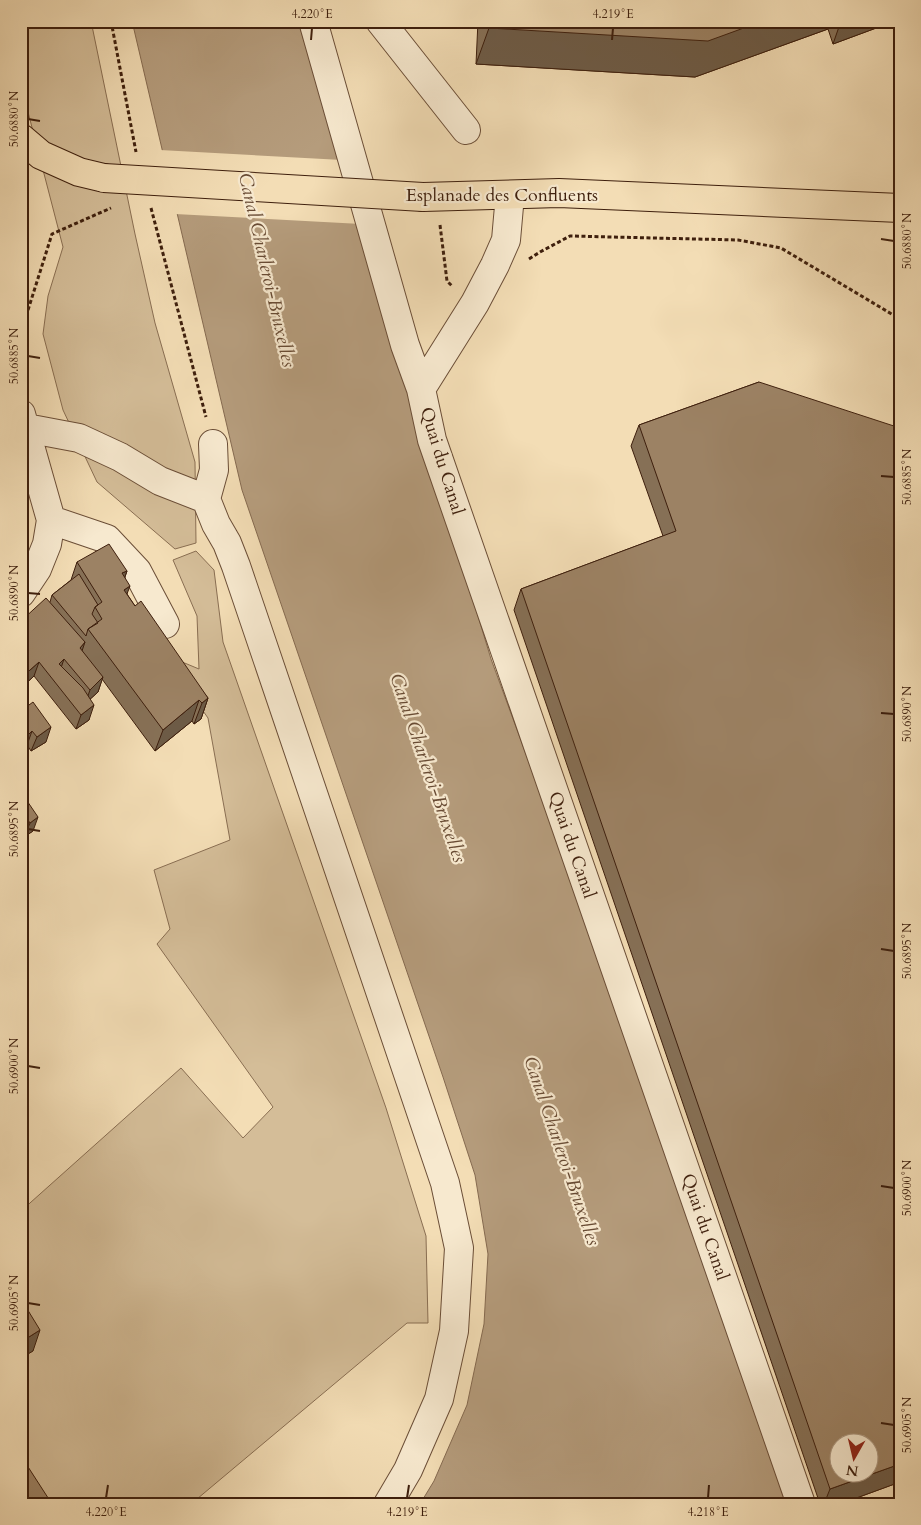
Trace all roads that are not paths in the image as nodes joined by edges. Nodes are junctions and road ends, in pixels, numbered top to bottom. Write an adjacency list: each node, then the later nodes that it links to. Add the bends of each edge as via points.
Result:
1 (313, 21): 7 (street, via 405,345)
2 (380, 21): 3 (street)
3 (466, 130)
4 (22, 145): 5 (main road, Esplanade des Confluents, bridge, via 78,172 104,178 422,197)
5 (510, 195): 6 (main road, Esplanade des Confluents, via 560,193); 7 (street, Quai du Canal, via 506,240 495,265)
6 (900, 208)
7 (421, 389): 15 (street, Quai du Canal, via 432,440)
8 (24, 421): 10 (street, via 79,438 160,480); 11 (street)
9 (213, 444): 10 (street, via 214,470)
10 (206, 499): 14 (street, via 236,566 439,1164 459,1248 454,1331 439,1399 408,1470)
11 (51, 520): 12 (street, via 47,544 37,569); 13 (street, via 107,539 137,571)
12 (22, 592)
13 (165, 624)
14 (388, 1504)
15 (801, 1504)

